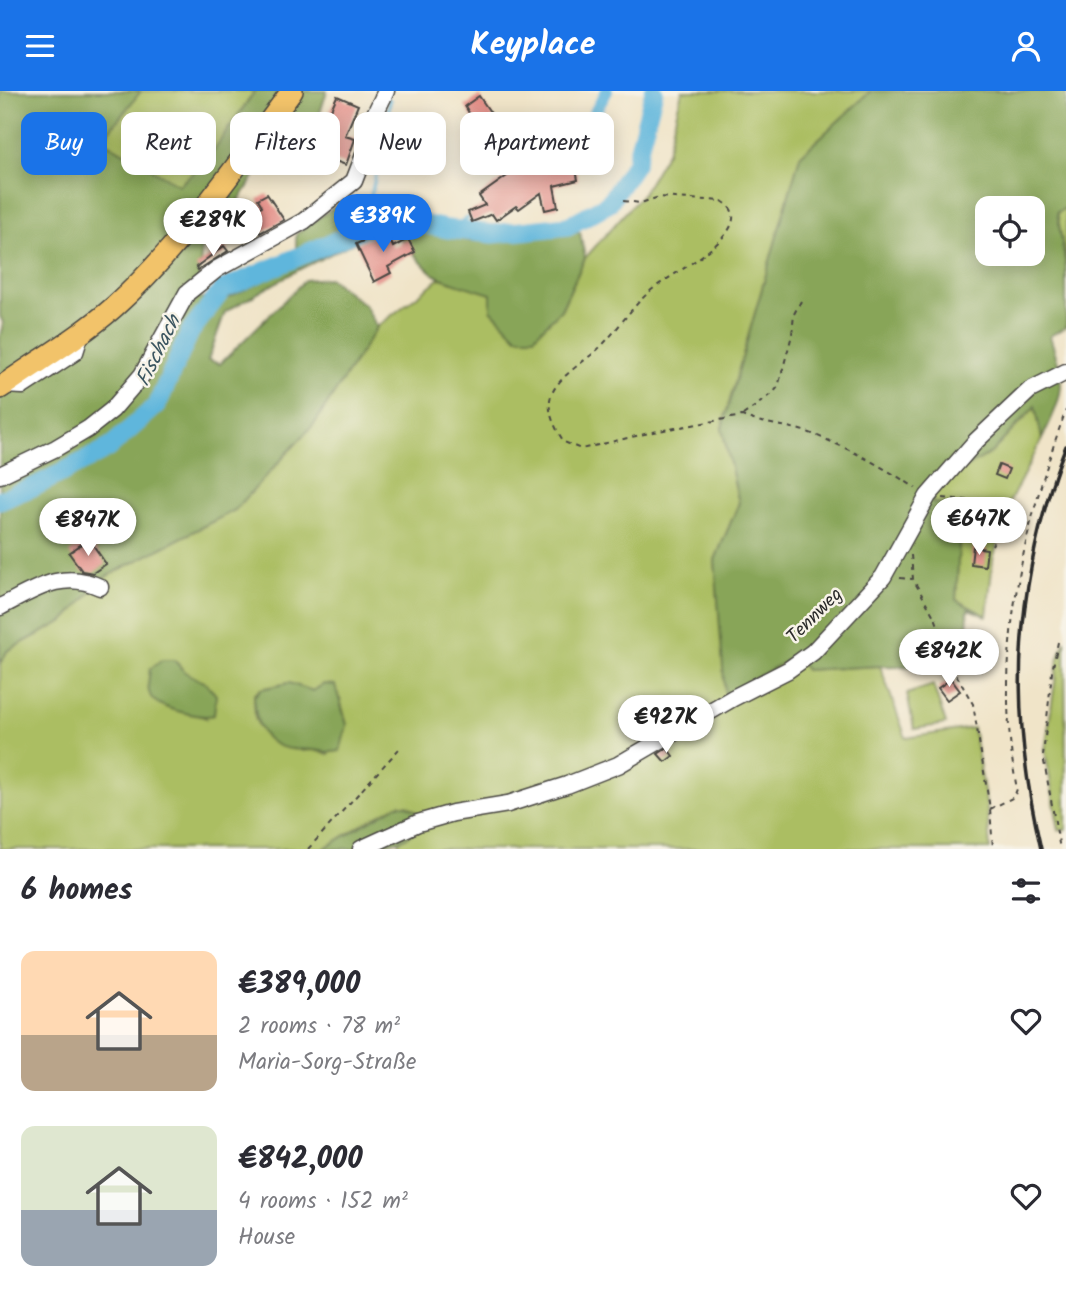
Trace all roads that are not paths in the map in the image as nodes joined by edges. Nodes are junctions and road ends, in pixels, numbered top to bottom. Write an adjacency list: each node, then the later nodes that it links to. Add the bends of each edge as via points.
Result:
1 (292, 91): 4 (main road, via 151,271 81,333)
2 (383, 97): 5 (street, via 354,181 304,221 217,269 187,293 142,375 112,410 55,448)
3 (1066, 372): 8 (street, Tennweg, via 1030,390 976,441 928,496 883,577 813,652 788,670 618,765 508,804 418,823)
4 (1, 387)
5 (0, 474)
6 (100, 587): 7 (street, via 77,578 50,583)
7 (0, 607)
8 (361, 849)

